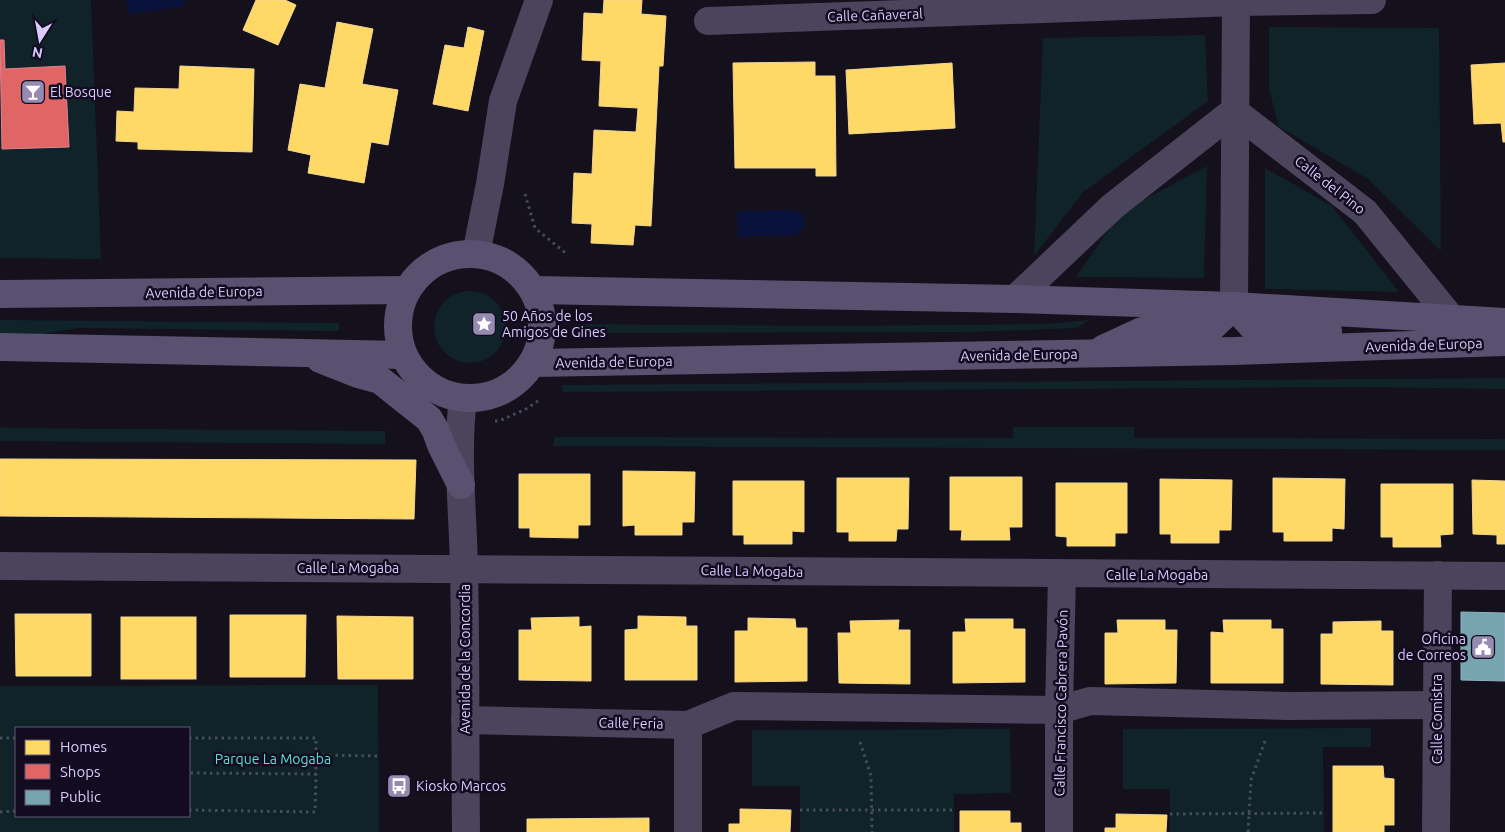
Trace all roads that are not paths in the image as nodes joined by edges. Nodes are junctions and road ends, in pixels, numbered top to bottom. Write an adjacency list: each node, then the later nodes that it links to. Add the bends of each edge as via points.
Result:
1 (539, 0): 6 (street, via 503,101)
2 (1372, 0): 3 (street, Calle Cañaveral)
3 (1236, 1): 4 (street, Calle Cañaveral); 5 (street)
4 (708, 21)
5 (1234, 111): 10 (street, via 1113,206); 11 (street); 12 (street, Calle del Pino, via 1366,212)
6 (476, 254): 7 (main road, via 456,254 436,262); 8 (main road, via 499,259 519,272)
7 (407, 290): 9 (main road, Avenida de Europa); 19 (main road, via 399,310 398,333)
8 (534, 290): 10 (main road, Avenida de Europa); 20 (main road, via 541,308 543,327)
9 (0, 294)
10 (1015, 299): 11 (main road, Avenida de Europa)
11 (1234, 306): 12 (main road, Avenida de Europa); 15 (main road, via 1253,327 1320,329); 18 (main road, via 1211,328 1142,331)
12 (1451, 318): 13 (main road, Avenida de Europa)
13 (1505, 322)
14 (1505, 342): 15 (main road, Avenida de Europa)
15 (1395, 346): 18 (main road, Avenida de Europa)
16 (0, 347): 17 (main road)
17 (305, 352): 19 (main road); 22 (main road, via 380,380 429,419)
18 (1094, 353): 20 (main road, Avenida de Europa)
19 (403, 355): 21 (main road, via 427,384 444,394)
20 (533, 363): 21 (main road, via 520,379 503,391 484,397)
21 (463, 398): 22 (street, Avenida de la Concordia, via 460,419)
22 (461, 485): 24 (street, Avenida de la Concordia)
23 (0, 566): 24 (street, Calle La Mogaba)
24 (464, 568): 25 (street, Calle La Mogaba); 30 (street, Avenida de la Concordia)
25 (1062, 574): 26 (street, Calle La Mogaba); 29 (street, Calle Francisco Cabrera Pavón)
26 (1438, 576): 27 (street, Calle La Mogaba); 28 (street, Calle Comistra)
27 (1505, 576)
28 (1437, 705): 29 (street, via 1288,706 1090,701); 35 (street, Calle Comistra)
29 (1059, 710): 31 (street, via 734,706); 34 (street, Calle Francisco Cabrera Pavón)
30 (465, 720): 31 (street, Calle Feria); 32 (street, Avenida de la Concordia)
31 (688, 725): 33 (street)
32 (466, 832)
33 (688, 832)
34 (1060, 832)
35 (1436, 832)

